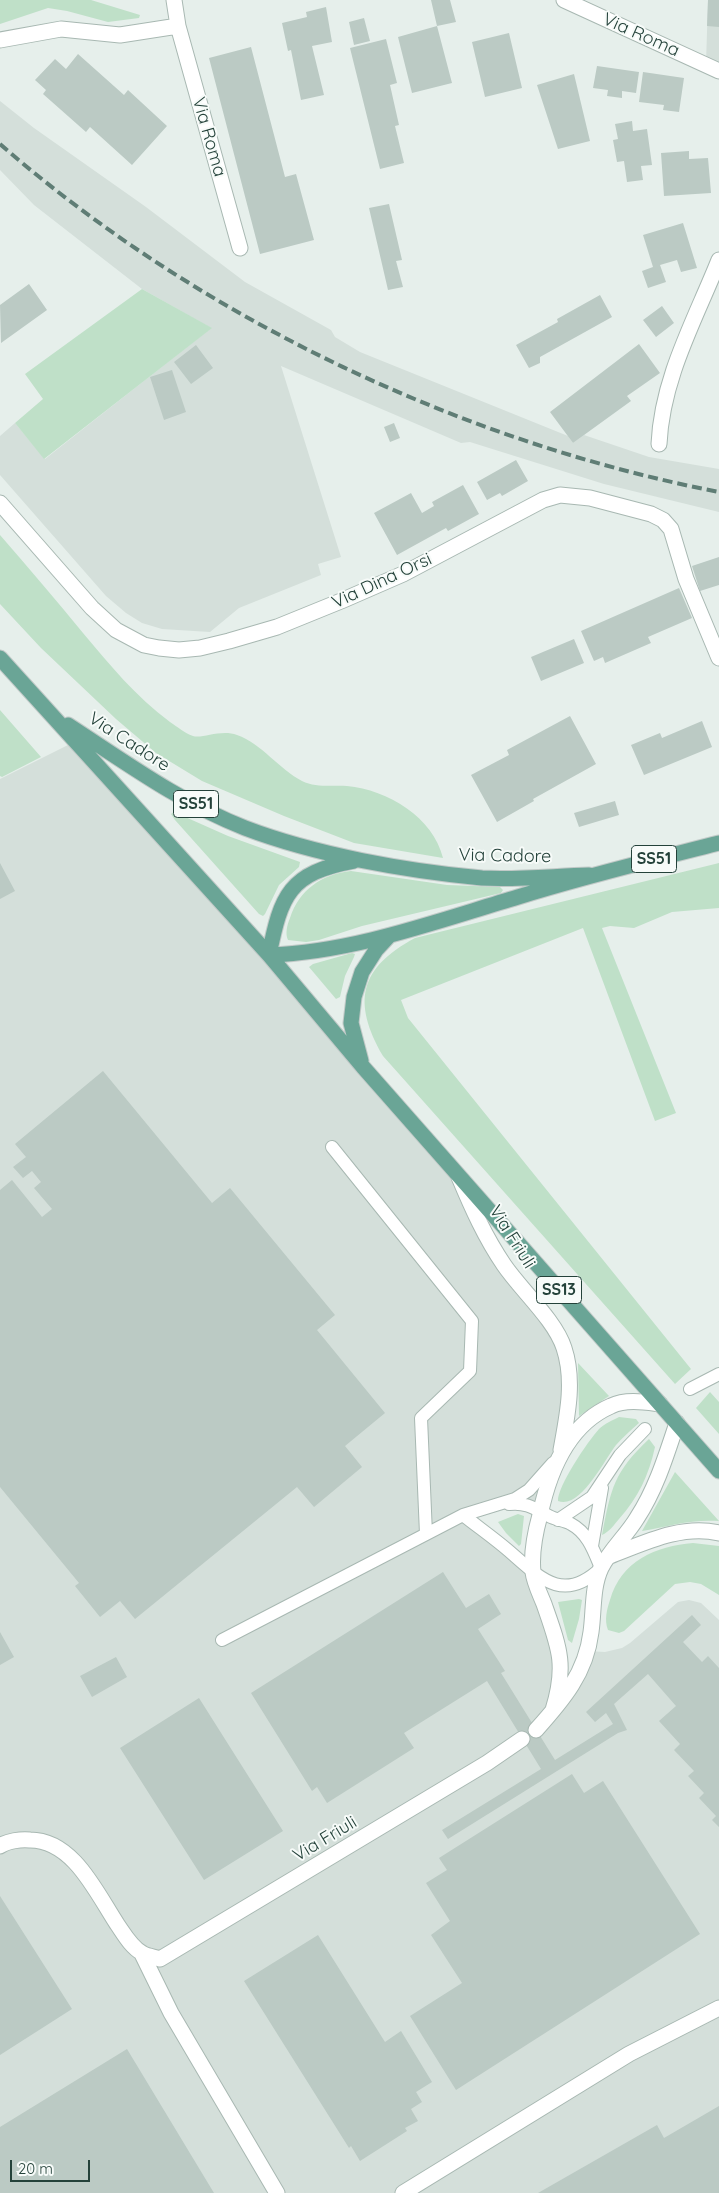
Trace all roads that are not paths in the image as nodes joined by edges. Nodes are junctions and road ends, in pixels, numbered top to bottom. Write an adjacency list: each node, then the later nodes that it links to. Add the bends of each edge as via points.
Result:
1 (174, 0): 3 (street, Via Roma)
2 (564, 0): 5 (street, Via Roma)
3 (178, 26): 4 (street, via 120,35 61,29); 6 (street, Via Roma)
4 (0, 40)
5 (719, 71)
6 (240, 248)
7 (719, 260): 8 (street, via 666,391)
8 (659, 444)
9 (0, 503): 11 (street, Via Dina Orsi, via 92,608 116,630 144,645 179,650 229,642 341,601 403,574 544,500 560,495 590,498 651,514 671,529 686,579)
10 (0, 658): 12 (main road, Via Cadore / SS13)
11 (719, 658)
12 (48, 711): 14 (main road, Via Cadore / SS51, via 163,787 212,813 281,840); 17 (main road, Via Cadore / SS13)
13 (719, 843): 15 (main road, Via Cadore / SS51)
14 (361, 860): 15 (main road, Via Cadore / SS51, via 484,878); 17 (main road, Via Cadore / SS51, via 328,866 292,887 275,926)
15 (589, 875): 16 (main road, Via Cadore / SS51)
16 (389, 936): 17 (main road, Via Cadore / SS51, via 302,954); 18 (main road, via 362,972 354,998 351,1023)
17 (269, 955): 18 (main road, Via Friuli / SS13)
18 (363, 1067): 20 (main road, Via Friuli / SS13)
19 (332, 1147): 34 (lane, via 472,1321 470,1371 421,1418)
20 (458, 1176): 23 (main road, Via Friuli / SS13); 26 (street, Via Friuli, via 478,1224 505,1266 557,1333 564,1348 569,1406)
21 (719, 1374): 22 (lane)
22 (690, 1389)
23 (660, 1404): 24 (main road, Via Friuli / SS13); 26 (street, Via Friuli, via 631,1401 612,1405 576,1432)
24 (677, 1424): 27 (main road, Via Friuli / SS13); 36 (street, Via Friuli, via 646,1504)
25 (645, 1429): 28 (lane, via 620,1455)
26 (560, 1455): 29 (lane, via 529,1490); 30 (street, Via Friuli)
27 (719, 1470)
28 (603, 1483): 32 (lane, via 592,1497); 35 (lane)
29 (497, 1505): 30 (lane, via 523,1503); 31 (lane)
30 (540, 1511): 32 (lane); 37 (street, Via Friuli, via 534,1538)
31 (463, 1515): 34 (lane); 37 (lane)
32 (558, 1520): 35 (lane, via 579,1529)
33 (719, 1533): 36 (street, via 700,1530 668,1534)
34 (426, 1534): 38 (lane)
35 (592, 1546): 36 (lane)
36 (605, 1562): 37 (lane, via 592,1576 573,1586 558,1586); 39 (street, Via Friuli, via 595,1592 587,1651 566,1696)
37 (533, 1573): 39 (street, Via Friuli, via 560,1655 561,1679)
38 (222, 1640)
39 (554, 1710): 40 (street, Via Friuli)
40 (536, 1730)
41 (522, 1738): 43 (street, Via Friuli, via 487,1763 181,1947 160,1958)
42 (0, 1846): 43 (street, via 25,1840 53,1844 84,1874 127,1939)
43 (142, 1954): 45 (street, via 170,2013)
44 (719, 2008): 46 (street, via 629,2054)
45 (276, 2193)
46 (403, 2193)

